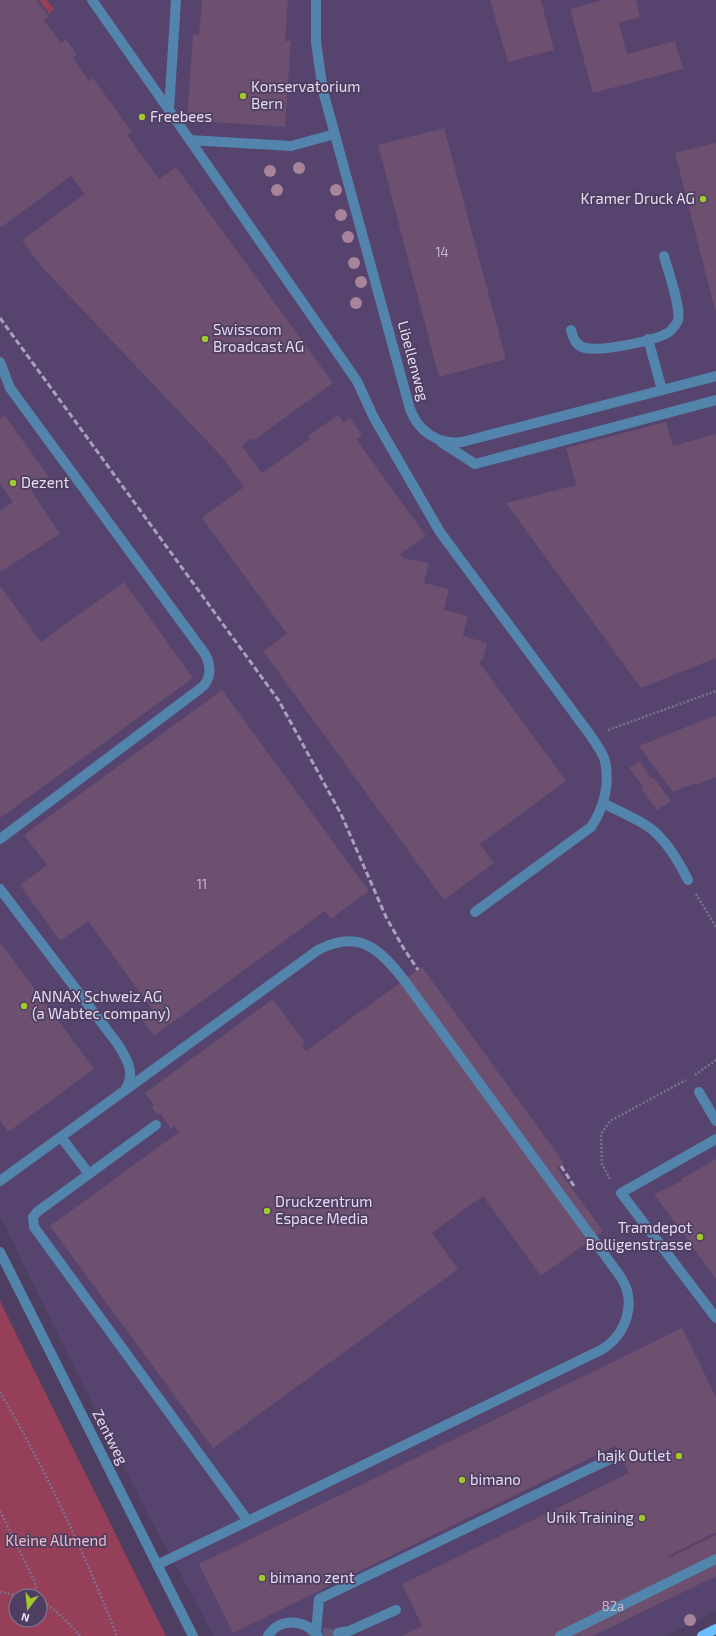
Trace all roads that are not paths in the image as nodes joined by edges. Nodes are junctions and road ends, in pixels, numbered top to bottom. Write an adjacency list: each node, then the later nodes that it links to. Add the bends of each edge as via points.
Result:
1 (92, 0): 4 (street)
2 (176, 0): 4 (street)
3 (316, 0): 5 (street, Libellenweg, via 318,59)
4 (169, 110): 6 (street)
5 (335, 134): 6 (street, via 291,146); 14 (street, Libellenweg, via 410,409 420,427)
6 (190, 140): 15 (street, via 357,381 374,418 440,532 591,736 604,760 606,790)
7 (664, 256): 9 (street, via 678,308 678,321 670,331)
8 (571, 330): 9 (street, via 574,341 581,347 593,350)
9 (648, 339): 12 (street)
10 (0, 362): 16 (street, via 10,388 205,654 210,670 208,680 201,688)
11 (716, 376): 12 (street, Libellenweg)
12 (662, 390): 14 (street, Libellenweg, via 462,442 444,441)
13 (716, 400): 14 (street, via 475,464)
14 (431, 436)
15 (603, 803): 17 (street, via 650,828 666,844); 19 (street, via 591,827)
16 (0, 839)
17 (688, 880)
18 (0, 889): 20 (street, via 126,1058 130,1079)
19 (475, 912)
20 (124, 1091): 24 (street); 31 (street, via 318,950 342,942 369,946 387,959 404,980 615,1270 627,1293 629,1308 624,1326 616,1338 601,1350)
21 (699, 1092): 22 (street)
22 (716, 1120)
23 (156, 1125): 26 (street)
24 (62, 1137): 26 (street); 27 (street)
25 (716, 1139): 29 (street, via 620,1193)
26 (89, 1174): 31 (street, via 37,1212 34,1227)
27 (0, 1181)
28 (0, 1252): 33 (street, Zentweg)
29 (716, 1318)
30 (610, 1459): 37 (street, via 319,1599)
31 (248, 1521): 33 (street)
32 (716, 1559): 40 (street)
33 (157, 1564): 38 (street, Zentweg)
34 (396, 1610): 36 (street, via 349,1631)
35 (716, 1629): 41 (main road)
36 (338, 1633)
37 (317, 1634): 39 (street, bridge, via 305,1626 284,1622)
38 (193, 1636)
39 (268, 1636)
40 (560, 1636)
41 (702, 1636)

